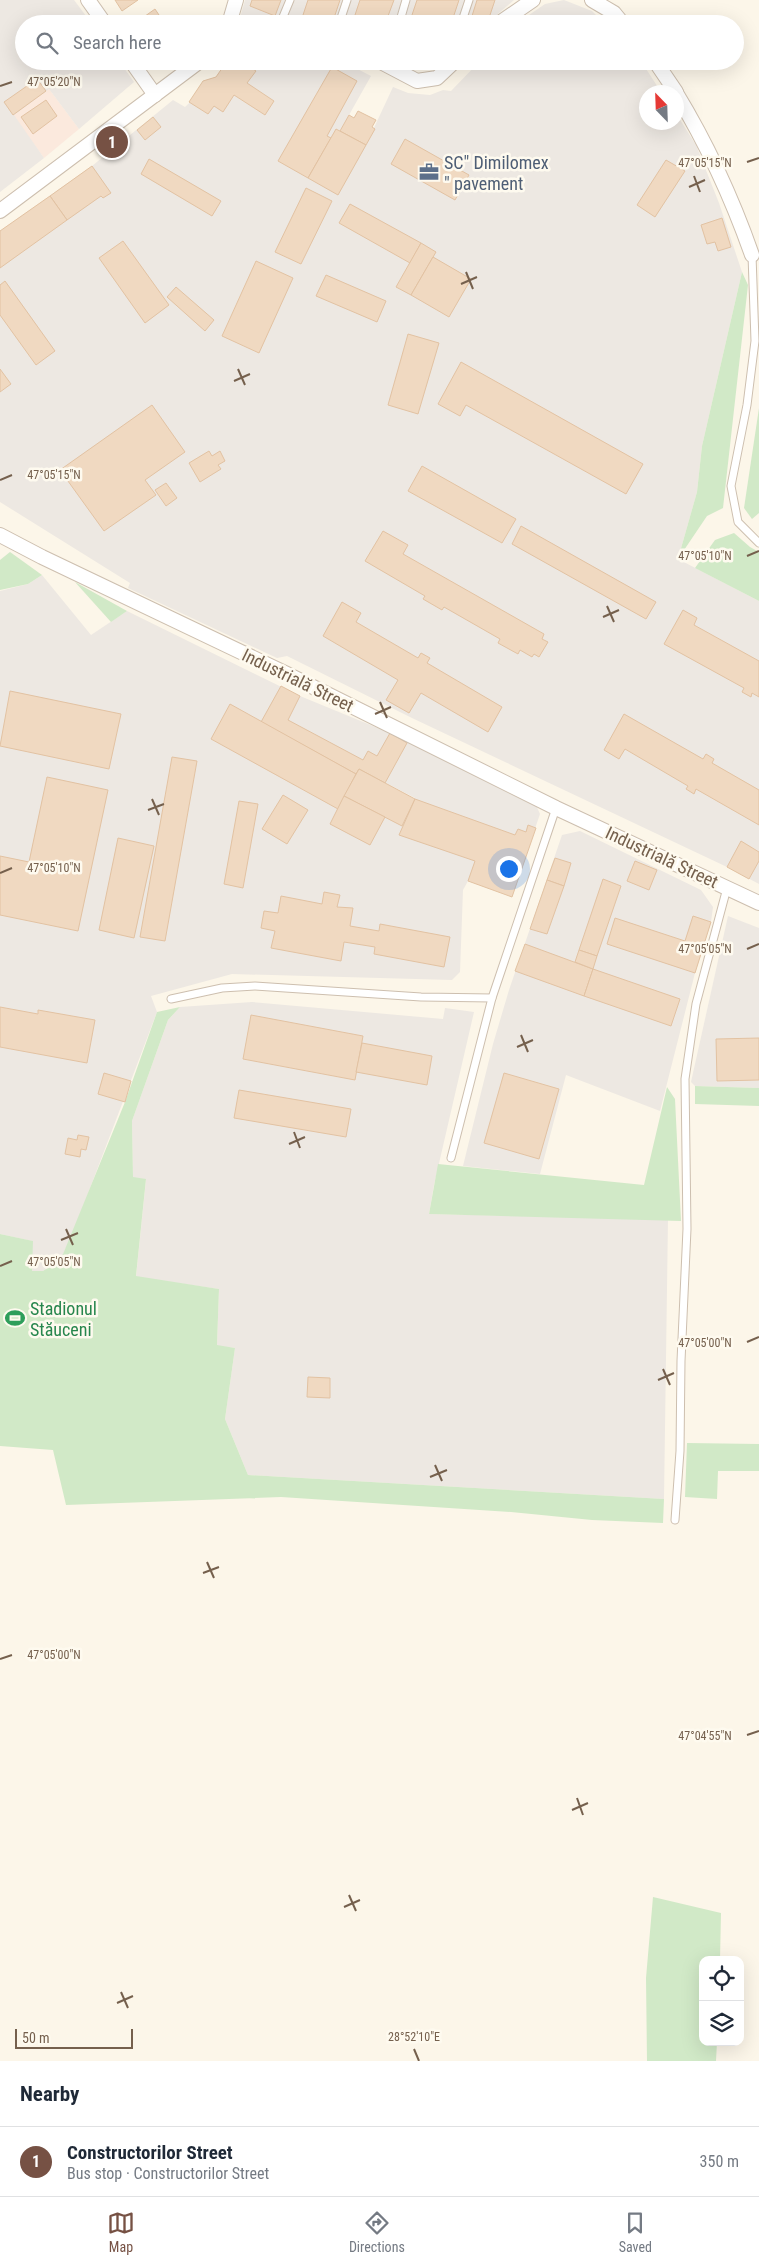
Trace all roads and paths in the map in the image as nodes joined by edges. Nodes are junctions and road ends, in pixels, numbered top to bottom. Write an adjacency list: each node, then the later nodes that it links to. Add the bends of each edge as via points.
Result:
1 (88, 0): 9 (street)
2 (236, 0): 10 (street)
3 (290, 0): 11 (lane)
4 (348, 0): 12 (lane)
5 (406, 0): 13 (lane)
6 (469, 0): 14 (lane)
7 (533, 0): 15 (street)
8 (592, 0): 16 (street)
9 (98, 15)
10 (232, 15)
11 (284, 15)
12 (342, 15)
13 (402, 15)
14 (463, 15)
15 (511, 15)
16 (616, 15)
17 (137, 70): 23 (street)
18 (188, 70): 23 (street)
19 (397, 70): 20 (street, via 417,81 437,78)
20 (446, 70)
21 (661, 70): 22 (street)
22 (671, 85)
23 (155, 95): 25 (street)
24 (684, 106): 26 (street, via 724,182)
25 (0, 211)
26 (752, 255): 28 (lane, via 755,342 731,486 738,522)
27 (0, 535): 29 (street, Industrială Street)
28 (759, 543)
29 (556, 808): 30 (street, Industrială Street); 32 (lane)
30 (726, 888): 31 (street, Industrială Street); 35 (lane, via 696,1004 685,1079 687,1229)
31 (759, 903)
32 (492, 998): 33 (lane, via 421,997 255,986 222,988); 34 (lane)
33 (171, 999)
34 (451, 1158)
35 (675, 1520)

